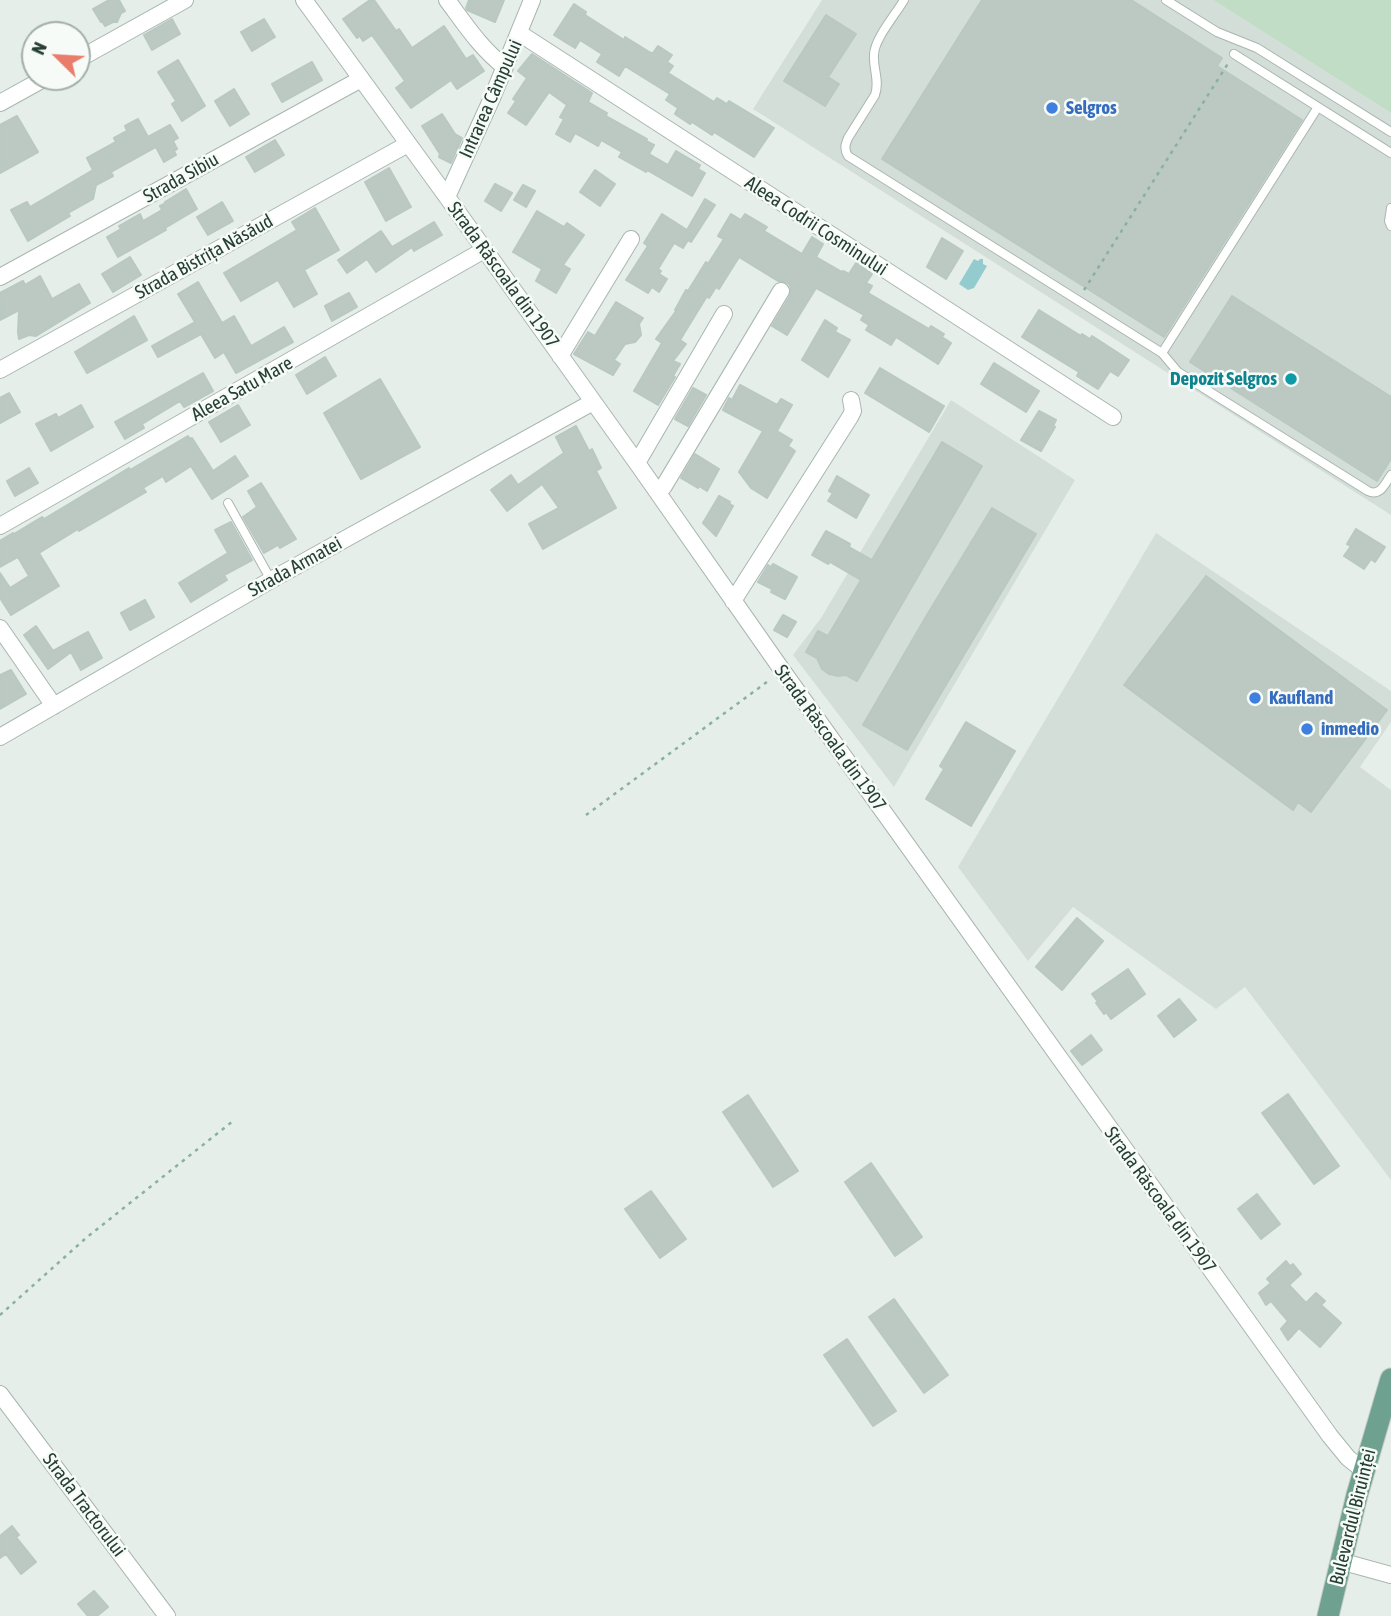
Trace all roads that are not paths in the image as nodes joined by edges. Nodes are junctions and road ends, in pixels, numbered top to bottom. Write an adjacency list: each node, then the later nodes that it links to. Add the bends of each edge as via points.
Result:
1 (185, 0): 8 (street)
2 (304, 0): 11 (street, Strada Răscoala din 1907)
3 (447, 0): 10 (street, via 491,57)
4 (533, 0): 7 (street, Intrarea Câmpului)
5 (904, 0): 26 (lane, via 876,44 877,88 845,145 848,156)
6 (1166, 0): 15 (lane, via 1217,32 1258,48)
7 (519, 33): 10 (street, Intrarea Câmpului); 31 (street, Aleea Codrii Cosminului)
8 (91, 52)
9 (1234, 54): 14 (lane)
10 (505, 67): 18 (street, Intrarea Câmpului)
11 (361, 79): 16 (street, Strada Răscoala din 1907); 23 (street, Strada Sibiu)
12 (22, 91): 13 (street)
13 (0, 103)
14 (1318, 107): 17 (lane); 26 (lane)
15 (1391, 132)
16 (408, 144): 18 (street, Strada Răscoala din 1907); 28 (street, Strada Bistrița Năsăud)
17 (1391, 153)
18 (447, 197): 22 (street, Strada Răscoala din 1907)
19 (1391, 208): 20 (lane)
20 (1391, 226)
21 (631, 239): 27 (street)
22 (484, 250): 27 (street, Strada Răscoala din 1907); 36 (street, Aleea Satu Mare)
23 (0, 277)
24 (781, 291): 34 (street)
25 (724, 314): 32 (street)
26 (1162, 353): 33 (lane, via 1178,372 1368,491 1378,492)
27 (560, 356): 30 (street, Strada Răscoala din 1907)
28 (0, 370)
29 (851, 400): 38 (street, via 850,417)
30 (593, 402): 32 (street, Strada Răscoala din 1907); 37 (street, Strada Armatei)
31 (1113, 417)
32 (637, 463): 34 (street, Strada Răscoala din 1907)
33 (1391, 475)
34 (658, 493): 38 (street, Strada Răscoala din 1907)
35 (228, 503): 37 (lane)
36 (0, 526)
37 (271, 580): 40 (street, Strada Armatei)
38 (733, 601): 44 (street, Strada Răscoala din 1907, via 1330,1436)
39 (0, 628): 40 (street)
40 (54, 706): 41 (street, Strada Armatei)
41 (0, 737)
42 (1391, 1379): 44 (main road, Bulevardul Biruinței)
43 (0, 1394): 47 (street, Strada Tractorului)
44 (1363, 1471): 45 (main road, Bulevardul Biruinței)
45 (1340, 1561): 46 (street); 48 (main road, Bulevardul Biruinței)
46 (1391, 1575)
47 (167, 1616)
48 (1328, 1616)

